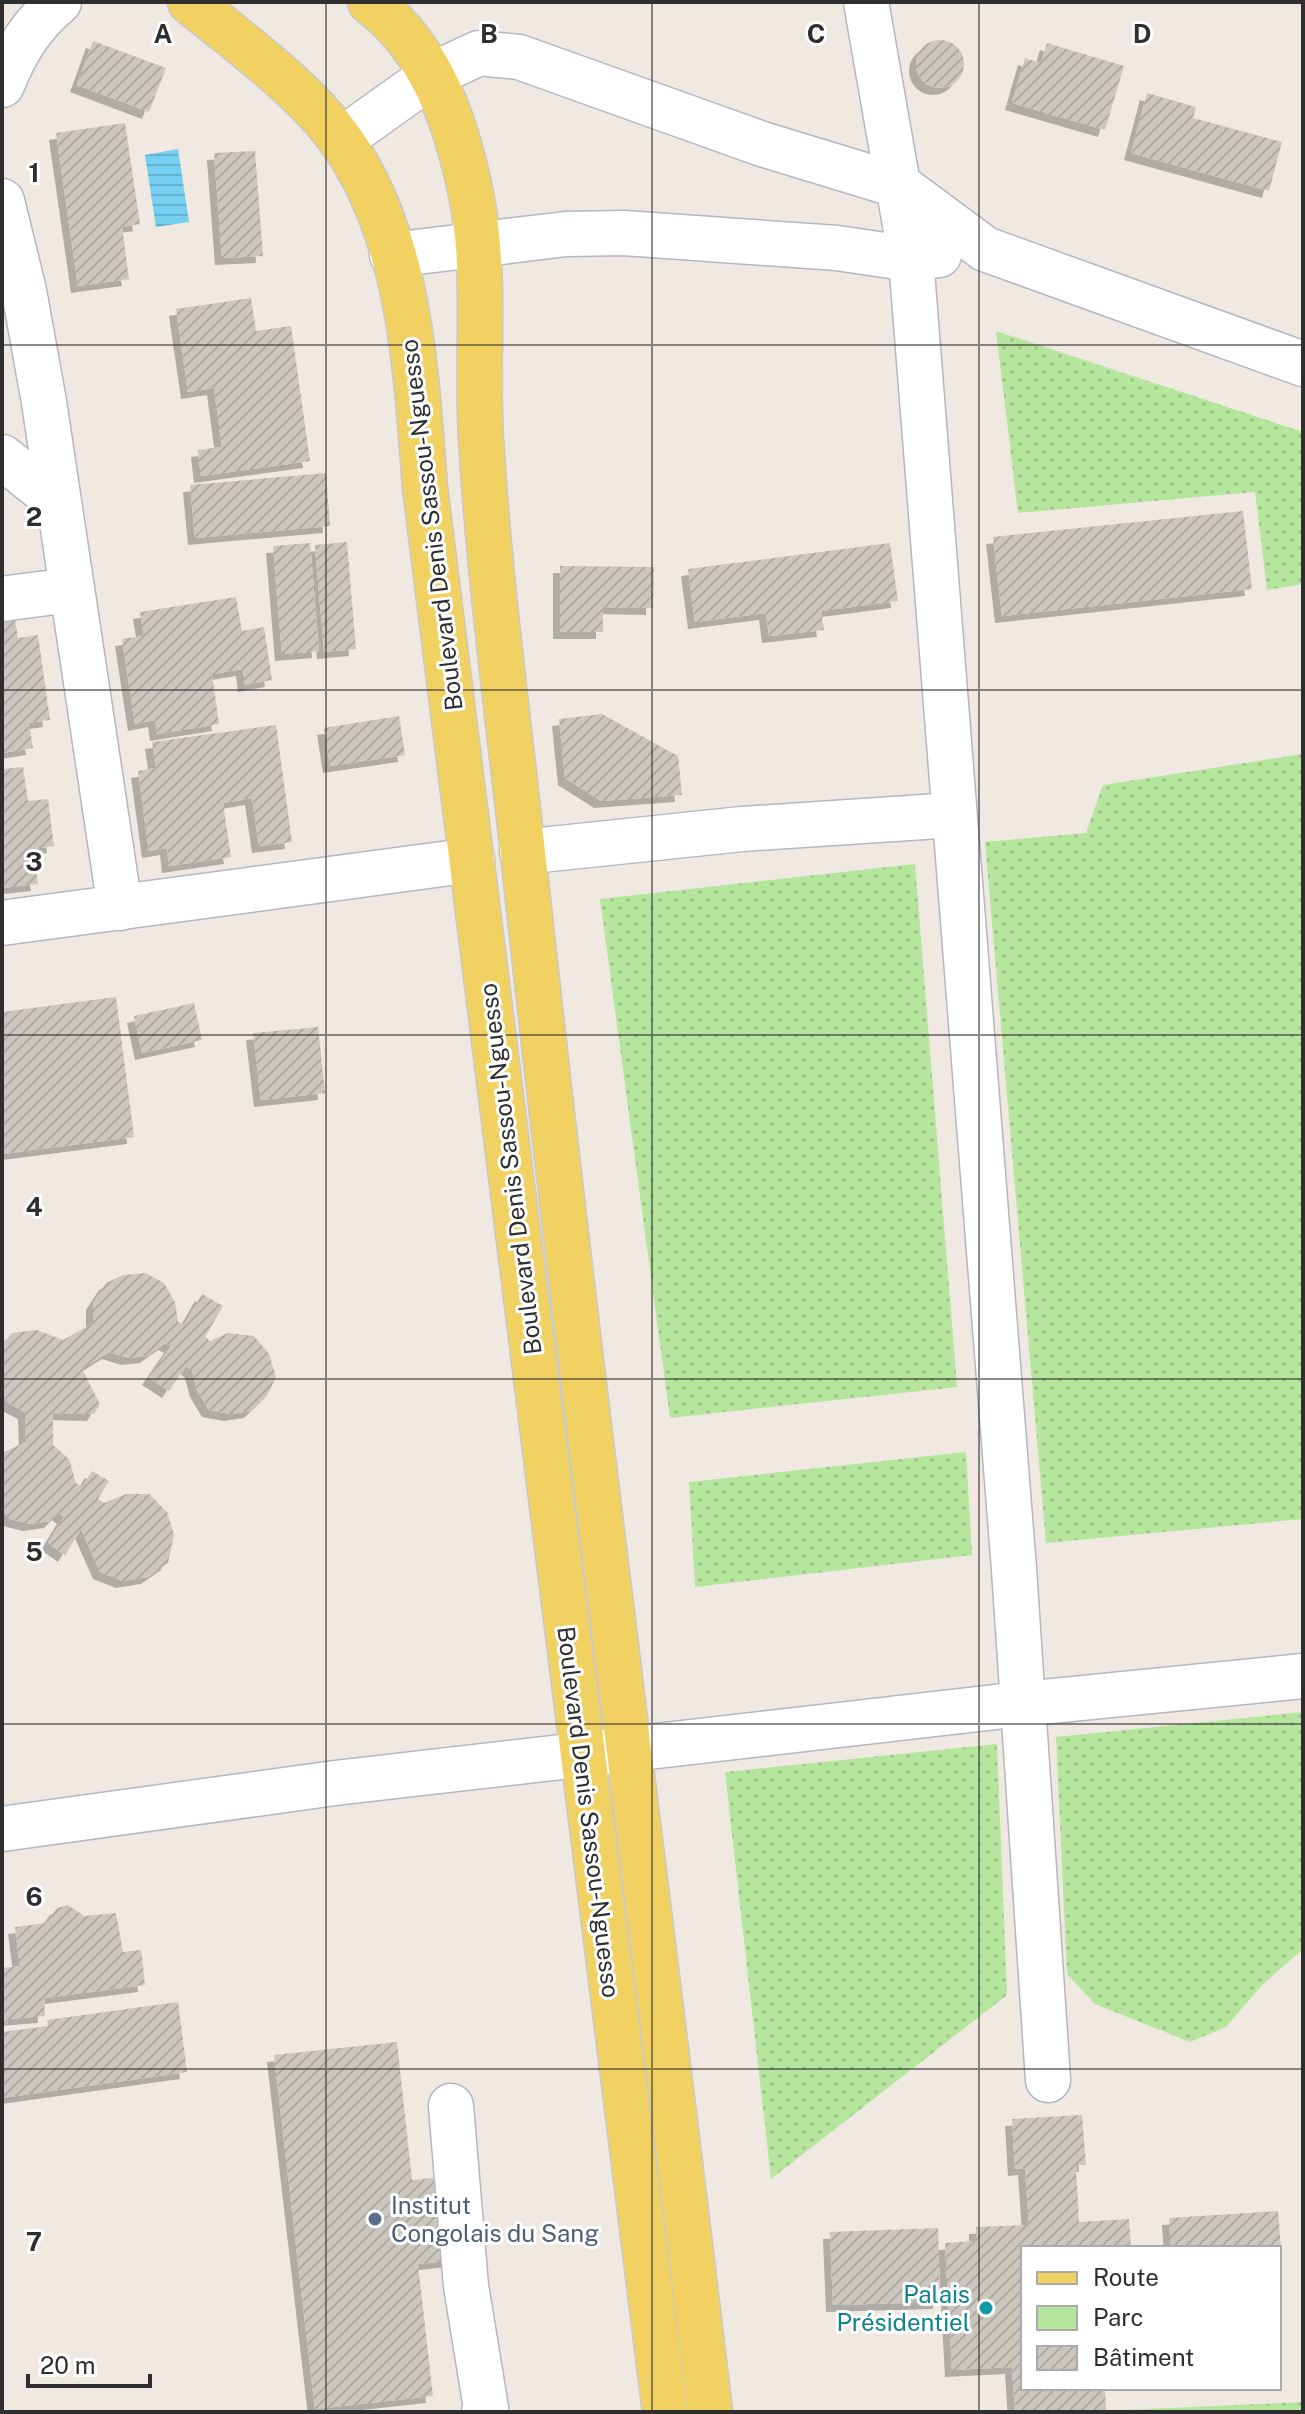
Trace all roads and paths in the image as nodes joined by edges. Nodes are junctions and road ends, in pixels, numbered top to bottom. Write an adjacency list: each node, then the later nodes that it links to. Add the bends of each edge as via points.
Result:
1 (59, 2): 6 (street, via 15,52)
2 (190, 2): 7 (main road, Boulevard Denis Sassou-Nguesso, via 274,70)
3 (866, 2): 8 (street)
4 (391, 9): 5 (main road, Boulevard Denis Sassou-Nguesso)
5 (432, 75): 7 (street); 8 (street, via 479,53 519,57 762,144); 10 (main road, Boulevard Denis Sassou-Nguesso, via 462,152)
6 (2, 85)
7 (341, 140): 12 (main road, Boulevard Denis Sassou-Nguesso, via 366,182)
8 (900, 186): 11 (street); 13 (street)
9 (2, 201): 16 (street, via 34,347)
10 (481, 245): 12 (street); 13 (street, via 624,233 837,248); 20 (main road, Boulevard Denis Sassou-Nguesso, via 478,387 483,470)
11 (985, 249): 13 (street); 14 (street)
12 (392, 255): 21 (main road, Boulevard Denis Sassou-Nguesso, via 418,397)
13 (911, 259): 19 (street)
14 (1303, 364)
15 (2, 457): 16 (street)
16 (56, 500): 17 (street)
17 (70, 590): 18 (street); 22 (street)
18 (2, 599)
19 (954, 815): 20 (street, via 742,829); 25 (street)
20 (522, 852): 26 (main road, Boulevard Denis Sassou-Nguesso)
21 (472, 860): 22 (street); 27 (main road, Boulevard Denis Sassou-Nguesso)
22 (120, 908): 23 (street)
23 (2, 923)
24 (1303, 1676): 25 (street)
25 (1022, 1704): 26 (street); 29 (street)
26 (630, 1752): 27 (street); 33 (main road, Boulevard Denis Sassou-Nguesso)
27 (581, 1755): 28 (street); 32 (main road, Boulevard Denis Sassou-Nguesso)
28 (2, 1829)
29 (1048, 2080)
30 (451, 2106): 31 (street, via 466,2286)
31 (484, 2412)
32 (665, 2412)
33 (710, 2412)

